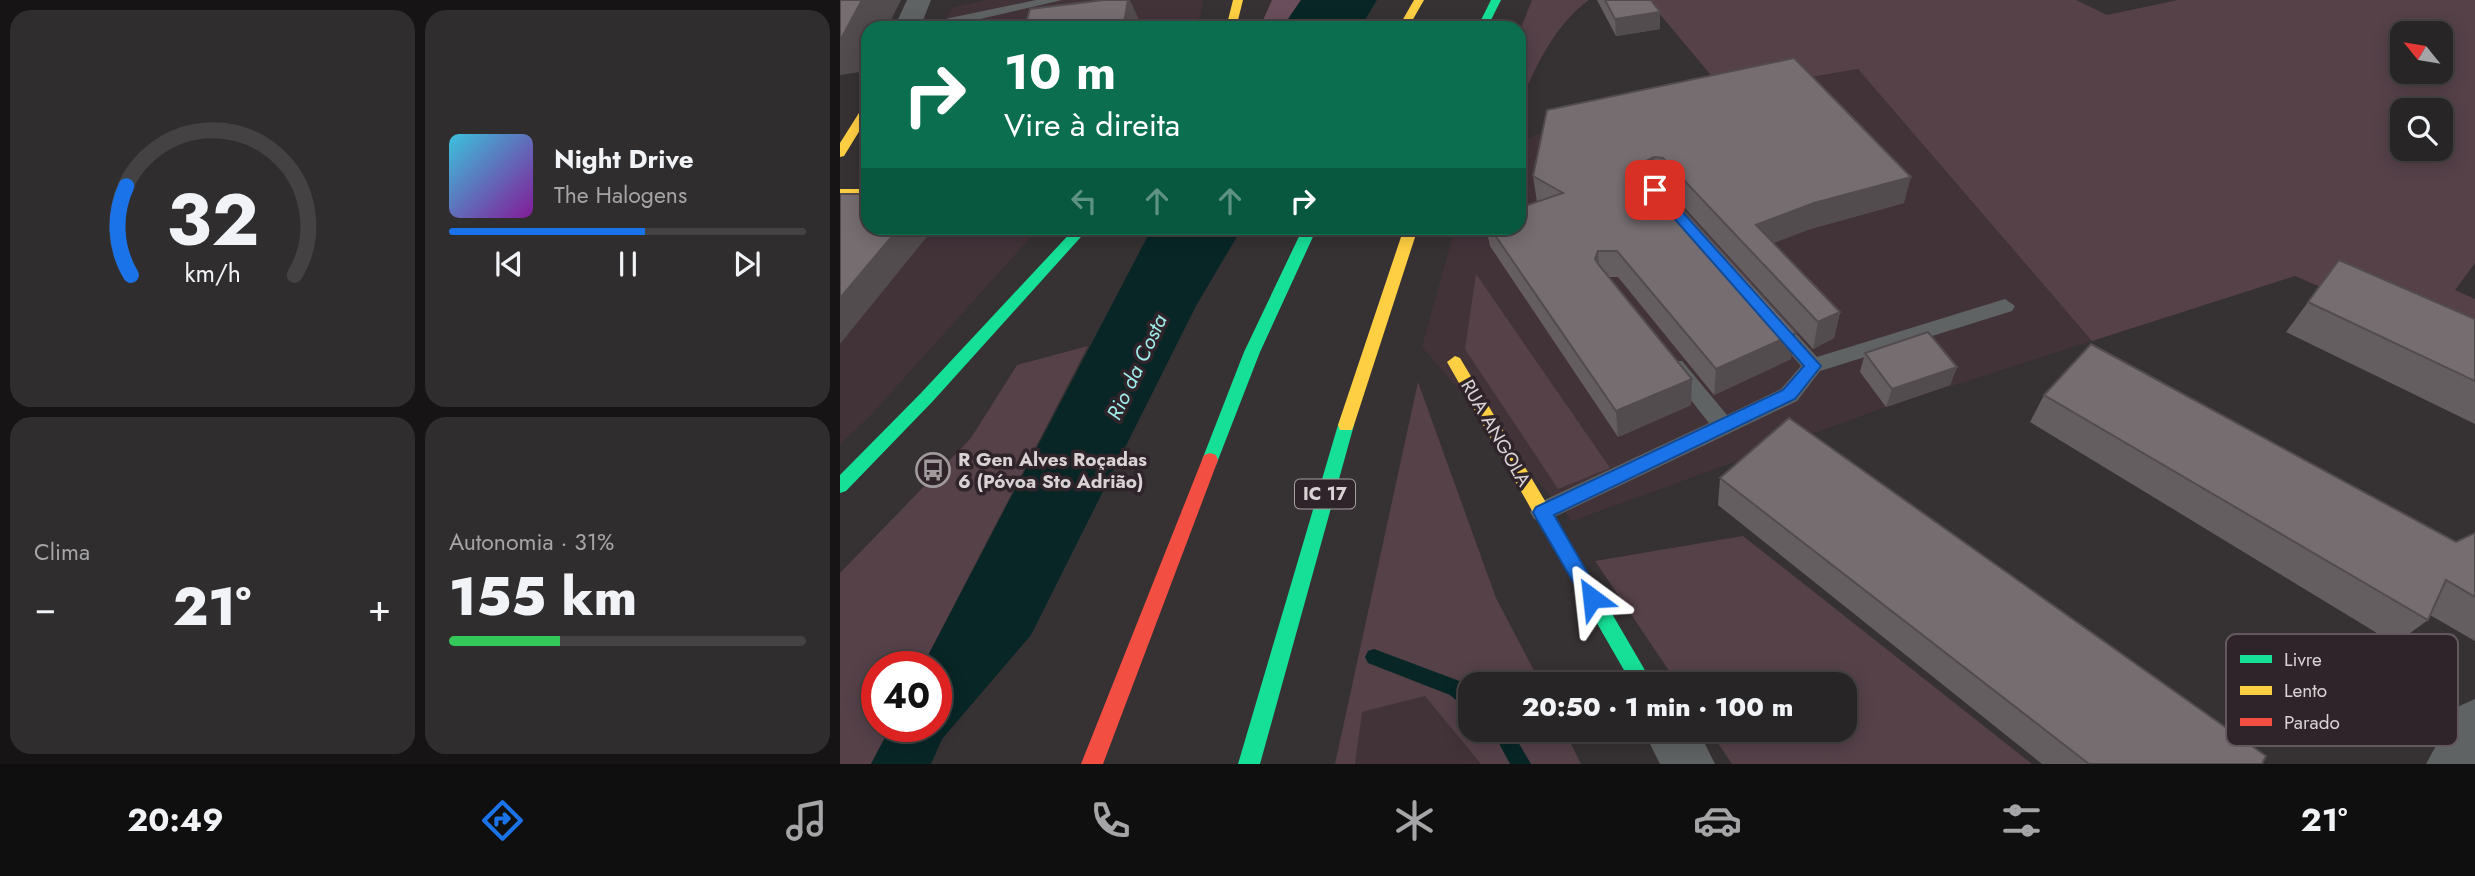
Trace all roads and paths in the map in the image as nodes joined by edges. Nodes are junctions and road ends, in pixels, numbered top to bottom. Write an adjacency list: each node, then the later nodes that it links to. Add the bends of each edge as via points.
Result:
1 (919, 0): 6 (street)
2 (1055, 0): 7 (lane)
3 (1238, 0): 8 (main road)
4 (1419, 0): 9 (main road)
5 (1496, 0): 10 (main road)
6 (910, 21)
7 (954, 21)
8 (1233, 21)
9 (1407, 21)
10 (1486, 21)
11 (861, 118): 12 (main road)
12 (840, 153)
13 (840, 193): 14 (main road)
14 (861, 193)
15 (1076, 235): 24 (main road)
16 (1307, 235): 29 (main road, via 1252,352)
17 (1409, 235): 30 (main road, IC 17, via 1368,349 1276,657)
18 (2005, 306): 22 (lane)
19 (1767, 314): 22 (lane)
20 (1658, 345): 23 (lane)
21 (1455, 362): 25 (main road, RUA ANGOLA)
22 (1813, 366): 23 (lane, via 1789,395)
23 (1724, 427): 25 (lane)
24 (840, 486)
25 (1542, 512): 26 (main road, RUA ANGOLA)
26 (1636, 672)
27 (2475, 725): 32 (street)
28 (1676, 742): 31 (street)
29 (1092, 764)
30 (1249, 764)
31 (1689, 764)
32 (2452, 764)

